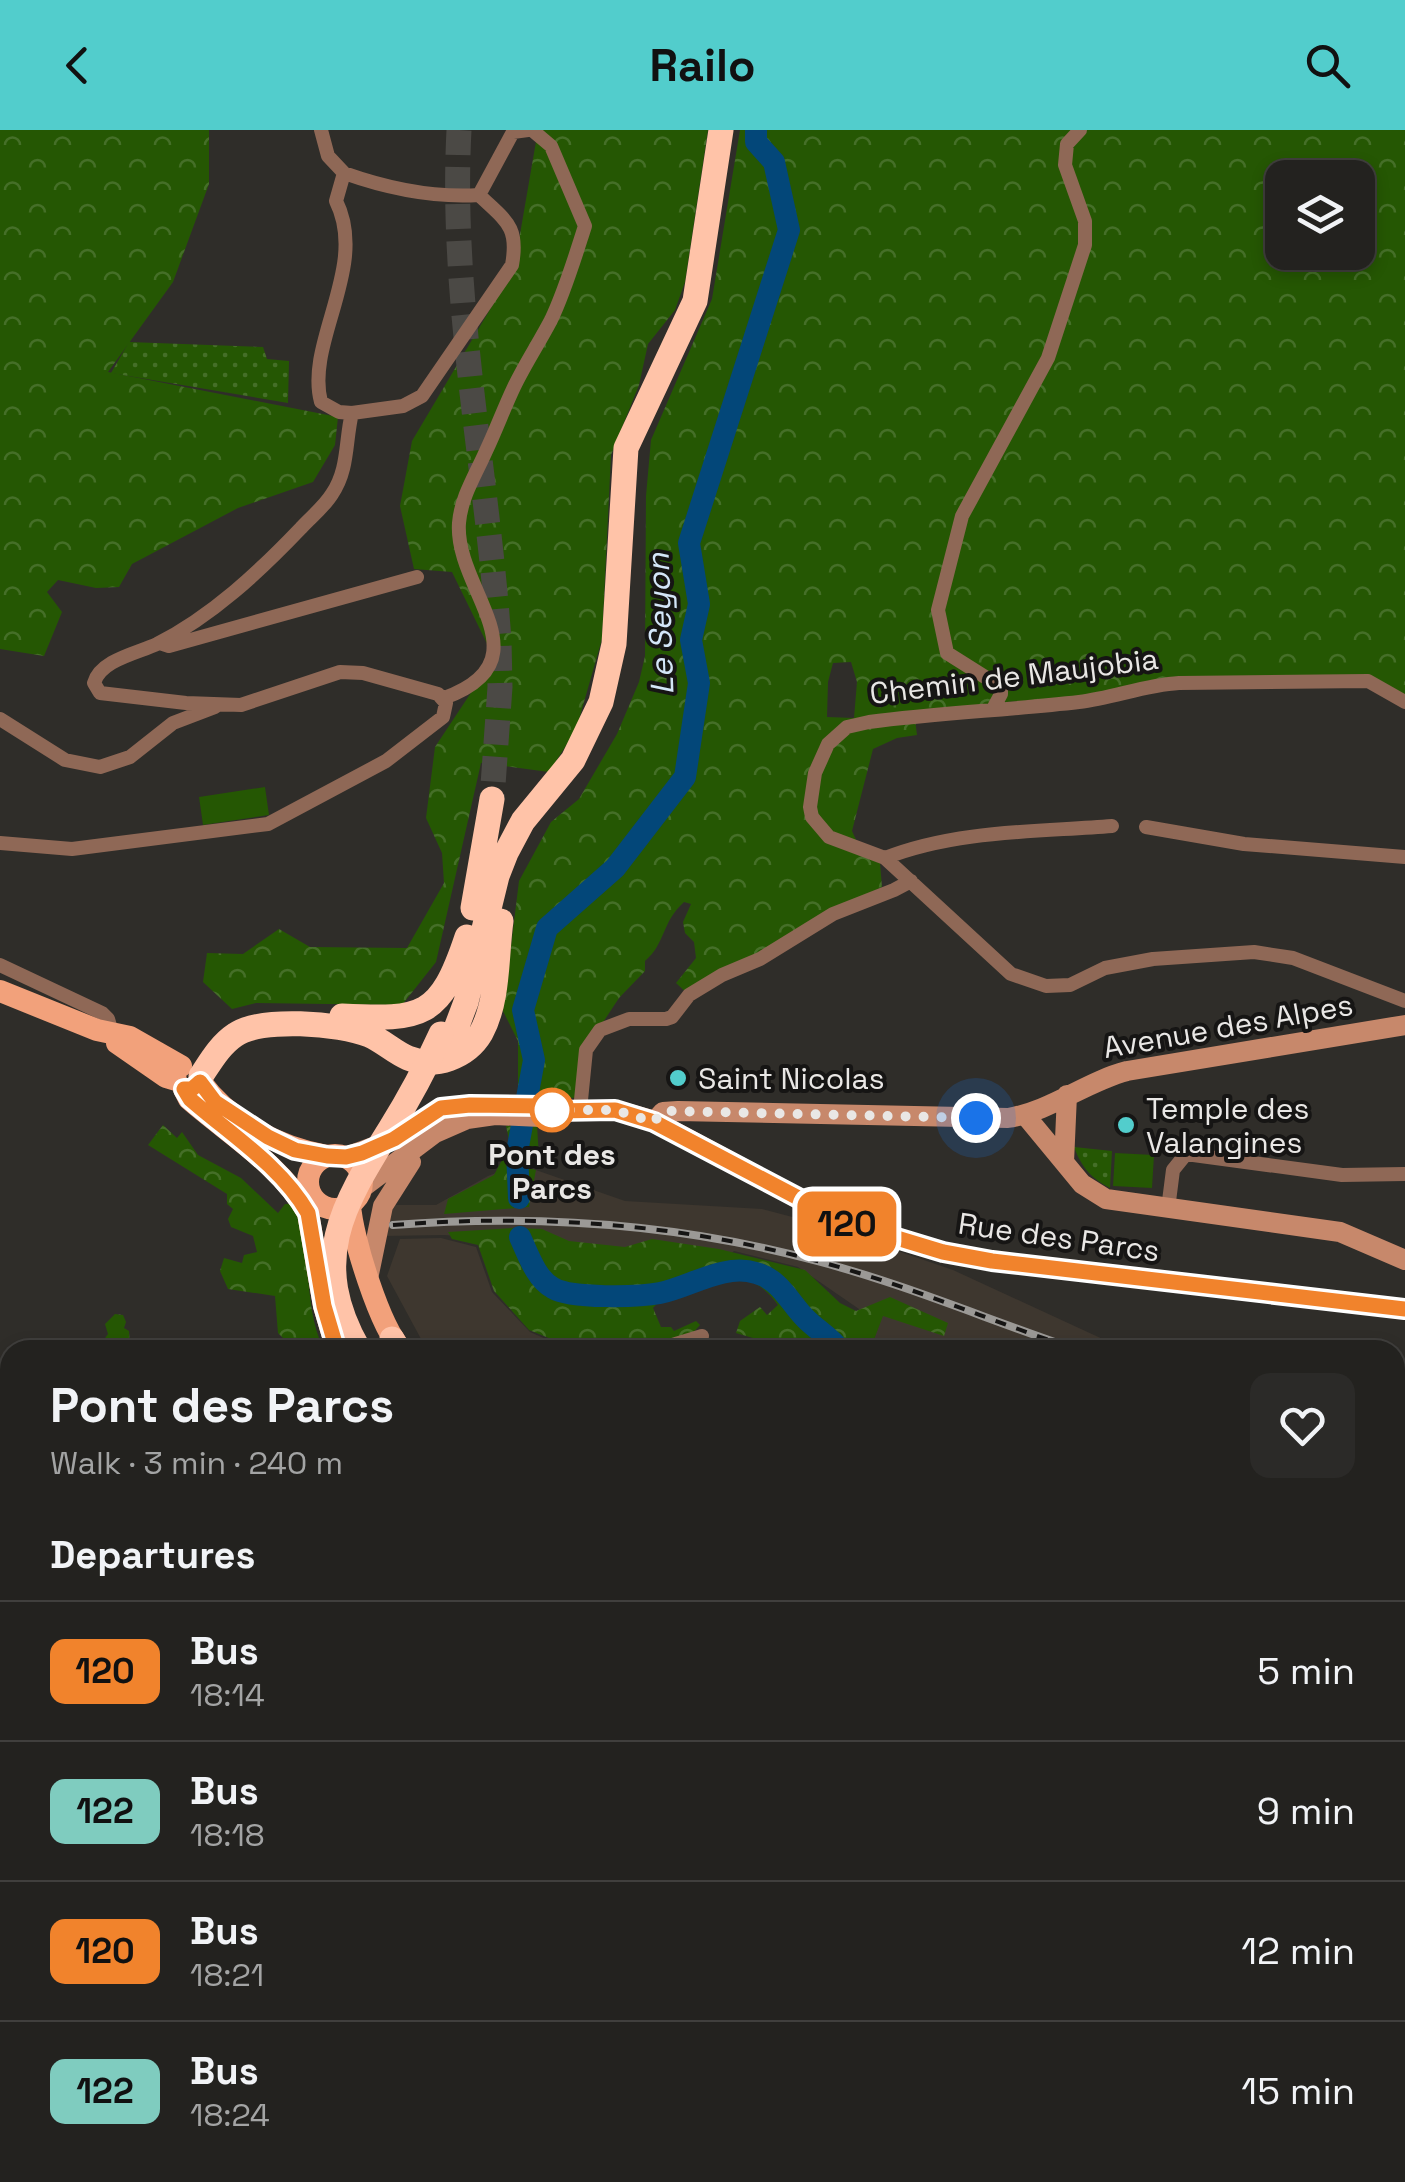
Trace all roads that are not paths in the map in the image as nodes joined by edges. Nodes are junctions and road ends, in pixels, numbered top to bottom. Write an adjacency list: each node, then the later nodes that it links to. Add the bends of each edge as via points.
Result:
1 (321, 130): 5 (street, via 328,156)
2 (530, 130): 6 (street, via 513,132); 11 (street, via 551,146 585,226 551,319 467,492 459,524 464,558 493,633 493,650 477,684)
3 (721, 130): 8 (highway, via 695,301 626,448)
4 (1080, 130): 14 (street, via 1067,144 1064,164 1085,220 1085,246 1048,358 962,516 938,610 947,653 1001,687)
5 (344, 173): 6 (street, via 446,198); 7 (street, via 336,201 344,217 342,281 316,382 322,402)
6 (479, 195): 7 (street, via 512,226 512,265 422,396 403,406)
7 (352, 413): 10 (street, via 348,456 331,497 270,562)
8 (622, 534): 29 (highway, via 614,644 600,702 573,760 506,852 466,1002); 30 (highway, via 630,597 618,695 589,758 516,861 490,1010 474,1043 446,1060 424,1062 356,1030 266,1024 232,1036)
9 (417, 577): 10 (street, via 169,646)
10 (160, 642): 13 (street, via 105,667 94,683 100,693)
11 (444, 698): 13 (street, via 340,672); 19 (street, via 443,717 411,744 268,824 72,850)
12 (1405, 702): 14 (street, Chemin de Maujobia, via 1368,681 1260,682 1154,685 1081,702)
13 (221, 705): 15 (street, via 100,767 65,760)
14 (993, 709): 21 (street, Chemin de Maujobia, via 869,722 847,727 828,744 815,772 812,817 830,837)
15 (0, 718)
16 (492, 800): 23 (highway)
17 (1112, 826): 21 (street, via 995,834)
18 (1146, 827): 20 (street, via 1244,844)
19 (0, 843)
20 (1405, 857)
21 (885, 858): 22 (street, Chemin de Maujobia)
22 (911, 880): 26 (street, Chemin de Maujobia, via 1011,974 1046,986 1070,985 1104,968 1153,958 1254,952 1293,958); 32 (street, via 722,975 689,995 666,1020 629,1019 600,1030 586,1050)
23 (467, 937): 29 (highway); 30 (highway, via 446,988 417,1012 390,1020 244,1016 210,1035)
24 (0, 965): 28 (street, via 102,1013)
25 (0, 991): 28 (main road)
26 (1405, 1001)
27 (1405, 1024): 31 (main road, Avenue des Alpes, via 1127,1071)
28 (113, 1036): 30 (main road, via 130,1037)
29 (447, 1037): 51 (highway, bridge, via 353,1187 340,1223 336,1285); 52 (highway, via 432,1084 353,1223 350,1281 360,1321)
30 (189, 1076): 37 (main road, via 190,1099); 38 (main road, via 268,1137)
31 (1067, 1096): 34 (main road, Avenue des Alpes); 39 (main road)
32 (580, 1110): 33 (main road, Rue des Parcs); 35 (main road, Rue des Parcs, via 630,1112)
33 (511, 1111): 36 (main road, Rue des Parcs, via 478,1116); 38 (main road, Rue des Parcs, via 441,1108 394,1139)
34 (1025, 1115): 35 (main road, Avenue des Alpes, via 668,1111); 39 (main road)
35 (654, 1122): 48 (main road, Rue des Parcs, via 844,1222 960,1256)
36 (426, 1139): 42 (main road, Rue des Parcs); 46 (main road, via 384,1206)
37 (244, 1146): 41 (main road, via 273,1155); 47 (main road, via 308,1213)
38 (336, 1157): 41 (main road, via 312,1166); 42 (main road, via 359,1170)
39 (1064, 1162): 44 (main road, via 1106,1199)
40 (1405, 1174): 44 (street, via 1342,1175 1186,1154 1173,1170)
41 (308, 1183): 43 (main road)
42 (356, 1196): 43 (main road); 46 (main road, via 355,1236)
43 (326, 1208): 47 (main road)
44 (1168, 1209): 45 (main road, via 1340,1232)
45 (1405, 1260)
46 (369, 1274): 47 (main road, via 340,1268); 53 (main road)
47 (320, 1282): 50 (main road)
48 (1405, 1308)
49 (702, 1336): 54 (street)
50 (334, 1340)
51 (354, 1340)
52 (383, 1340)
53 (389, 1340)
54 (689, 1340)

